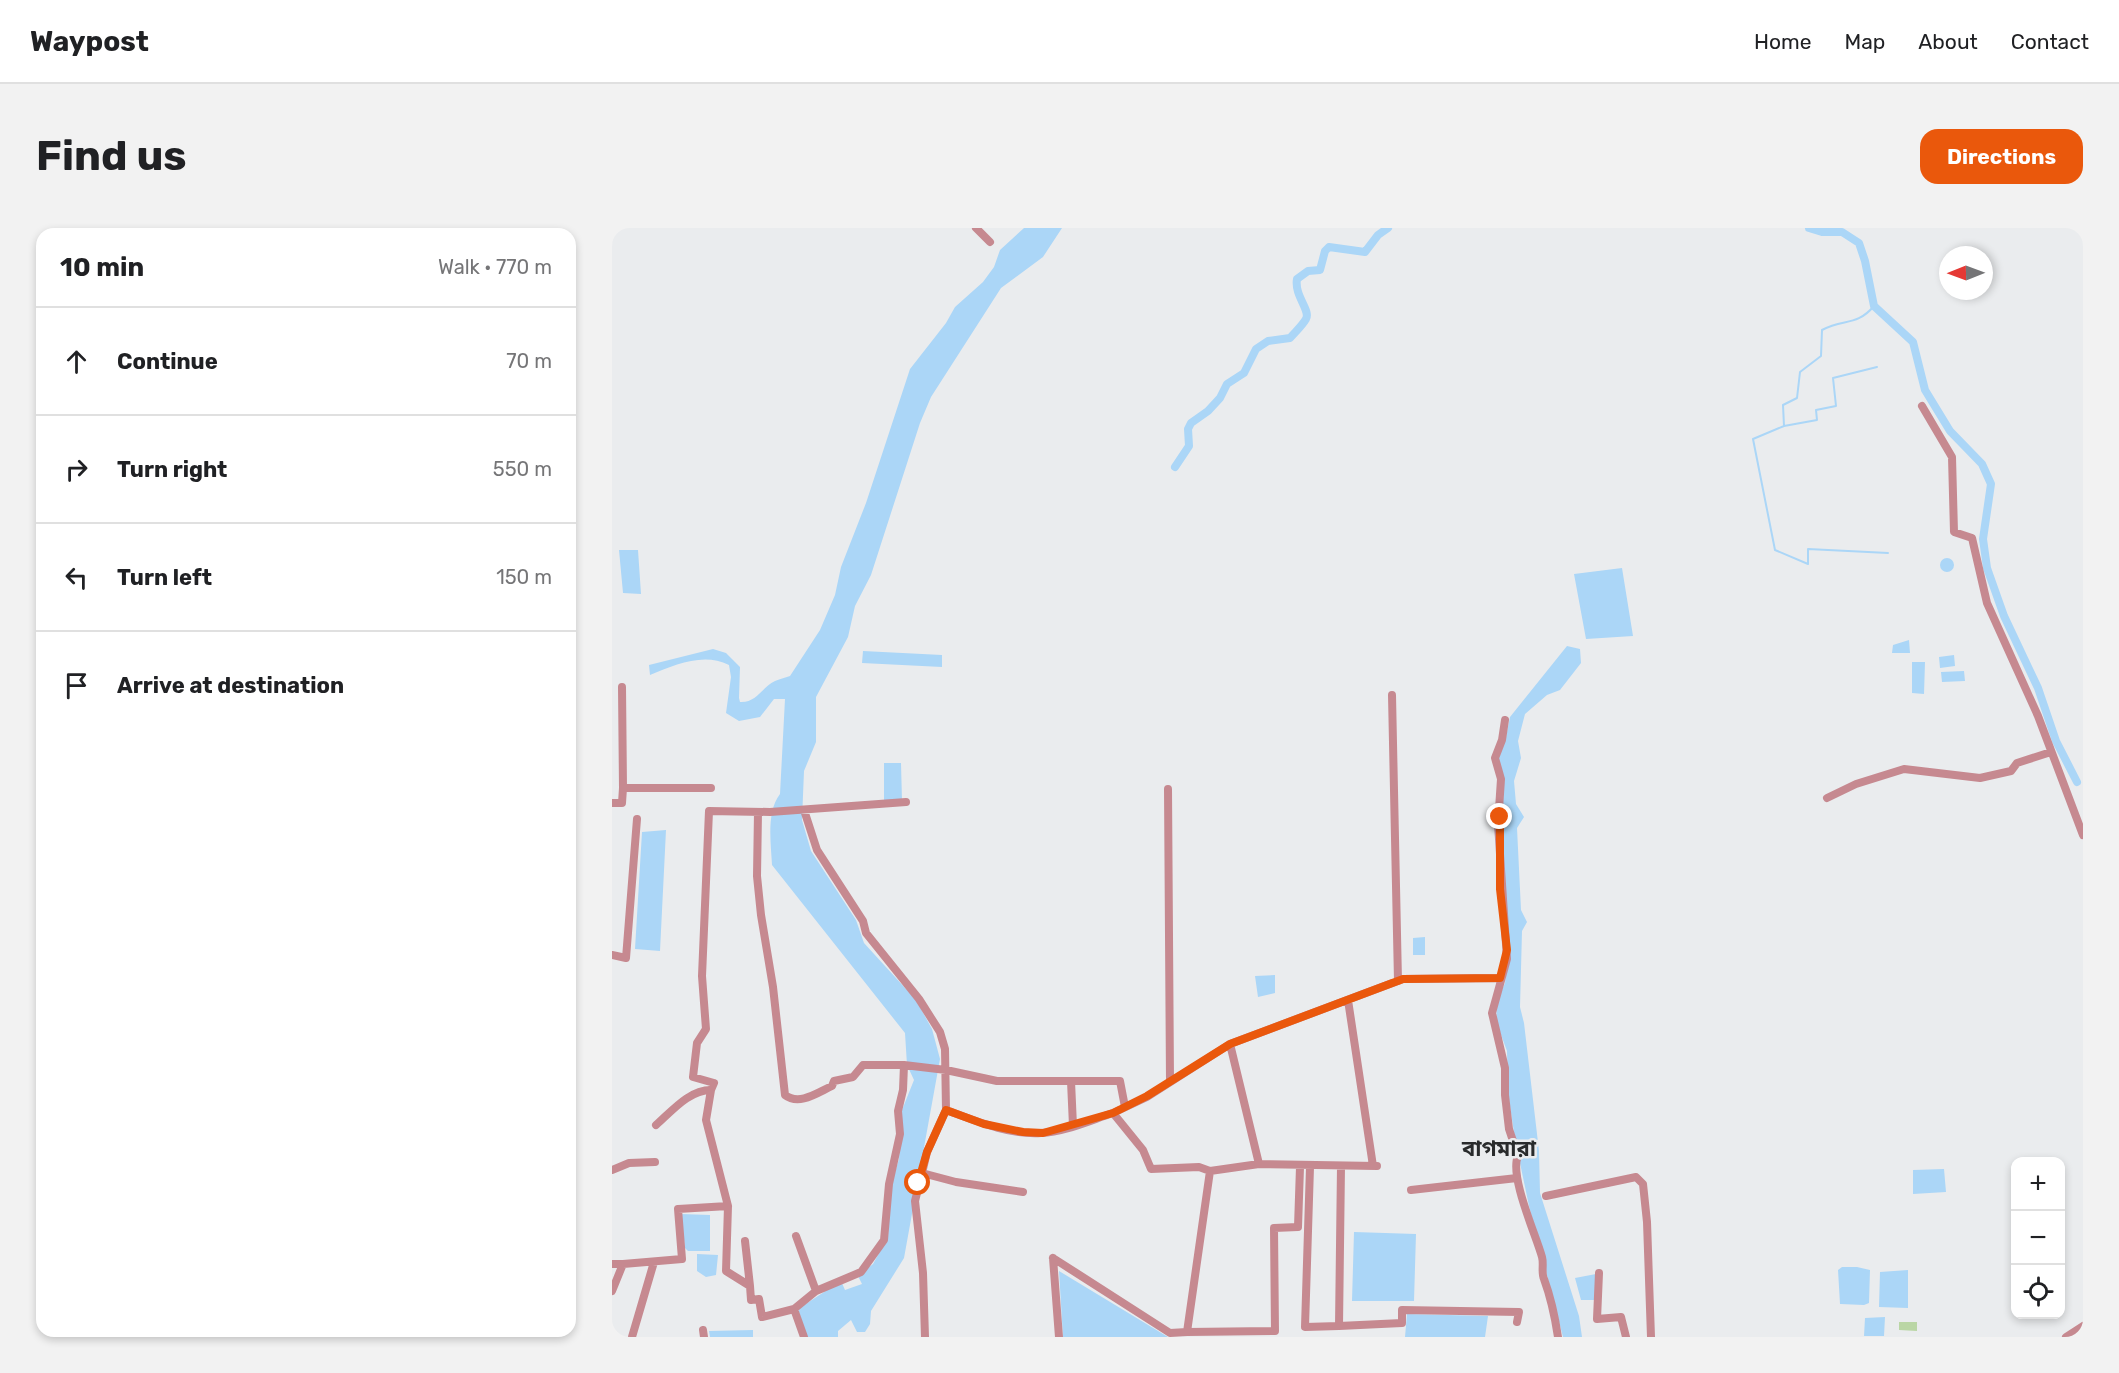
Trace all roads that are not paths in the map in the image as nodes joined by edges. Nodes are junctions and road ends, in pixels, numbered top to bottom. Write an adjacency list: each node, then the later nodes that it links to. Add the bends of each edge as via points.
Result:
1 (976, 228): 2 (street)
2 (990, 242)
3 (1922, 406): 7 (street, via 1952,457 1954,532 1972,538 1987,603)
4 (622, 687): 8 (street)
5 (1392, 695): 20 (street)
6 (1506, 720): 19 (street, via 1495,758 1501,779 1498,824 1507,950)
7 (2050, 752): 11 (street, via 2017,764 2011,771 1980,778 1904,769); 17 (street)
8 (623, 788): 9 (street); 13 (street, via 622,803)
9 (711, 788)
10 (1168, 789): 26 (street)
11 (1827, 798)
12 (906, 802): 14 (street)
13 (612, 803)
14 (803, 810): 15 (street); 24 (street, via 817,850 863,921 866,933 920,999 940,1032)
15 (758, 812): 23 (street, via 757,876 785,1095 801,1100 832,1086 834,1081 853,1077 863,1065); 27 (street, via 709,811 702,976 706,1029 696,1043 693,1077 714,1083)
16 (637, 819): 18 (street, via 626,958)
17 (2083, 836)
18 (612, 955)
19 (1500, 978): 20 (street, via 1437,976); 41 (street, via 1492,1013 1505,1063 1505,1095 1509,1129 1518,1156)
20 (1398, 981): 21 (street)
21 (1348, 1000): 22 (street); 37 (street, via 1375,1166)
22 (1230, 1044): 26 (street); 34 (street)
23 (905, 1065): 24 (street); 54 (street, via 898,1111 900,1134 889,1184 884,1240 861,1272)
24 (944, 1070): 25 (street, via 998,1081); 29 (street)
25 (1071, 1081): 28 (street, via 1120,1081); 32 (street)
26 (1170, 1081): 28 (street)
27 (711, 1090): 31 (street, via 685,1099); 45 (street, via 706,1120)
28 (1125, 1107): 30 (street)
29 (946, 1110): 32 (street, via 984,1124 1023,1132 1043,1133); 40 (street)
30 (1113, 1113): 32 (street); 39 (street, via 1143,1150 1151,1169 1199,1167)
31 (656, 1125)
32 (1073, 1126)
33 (655, 1162): 38 (street, via 630,1162)
34 (1259, 1164): 35 (street); 39 (street)
35 (1300, 1167): 36 (street); 59 (street, via 1298,1227 1274,1228 1275,1331)
36 (1310, 1167): 37 (street); 57 (street, via 1305,1327)
37 (1341, 1167): 57 (street)
38 (612, 1170)
39 (1210, 1171): 59 (street)
40 (922, 1173): 43 (street); 62 (street, via 915,1201)
41 (1517, 1178): 42 (street); 64 (street, via 1543,1258 1543,1278)
42 (1411, 1190)
43 (1023, 1192)
44 (1546, 1196): 66 (street, via 1636,1177 1643,1184)
45 (728, 1206): 48 (street, via 678,1209 682,1259); 52 (street, via 726,1271)
46 (796, 1236): 54 (street)
47 (746, 1241): 52 (street)
48 (654, 1262): 50 (street); 60 (street)
49 (612, 1264): 50 (street)
50 (623, 1264): 53 (street)
51 (1599, 1273): 65 (street, via 1597,1319 1621,1317)
52 (750, 1286): 55 (street, via 751,1300 759,1299 762,1317)
53 (612, 1291)
54 (816, 1291): 55 (street)
55 (794, 1309): 61 (street)
56 (1517, 1322): 57 (street, via 1519,1312 1402,1310 1402,1323)
57 (1339, 1326)
58 (2083, 1326): 67 (street)
59 (1187, 1332): 63 (street, via 1170,1333 1053,1258)
60 (632, 1337)
61 (804, 1337)
62 (925, 1337)
63 (1059, 1337)
64 (1558, 1337)
65 (1626, 1337)
66 (1651, 1337)
67 (2066, 1337)

